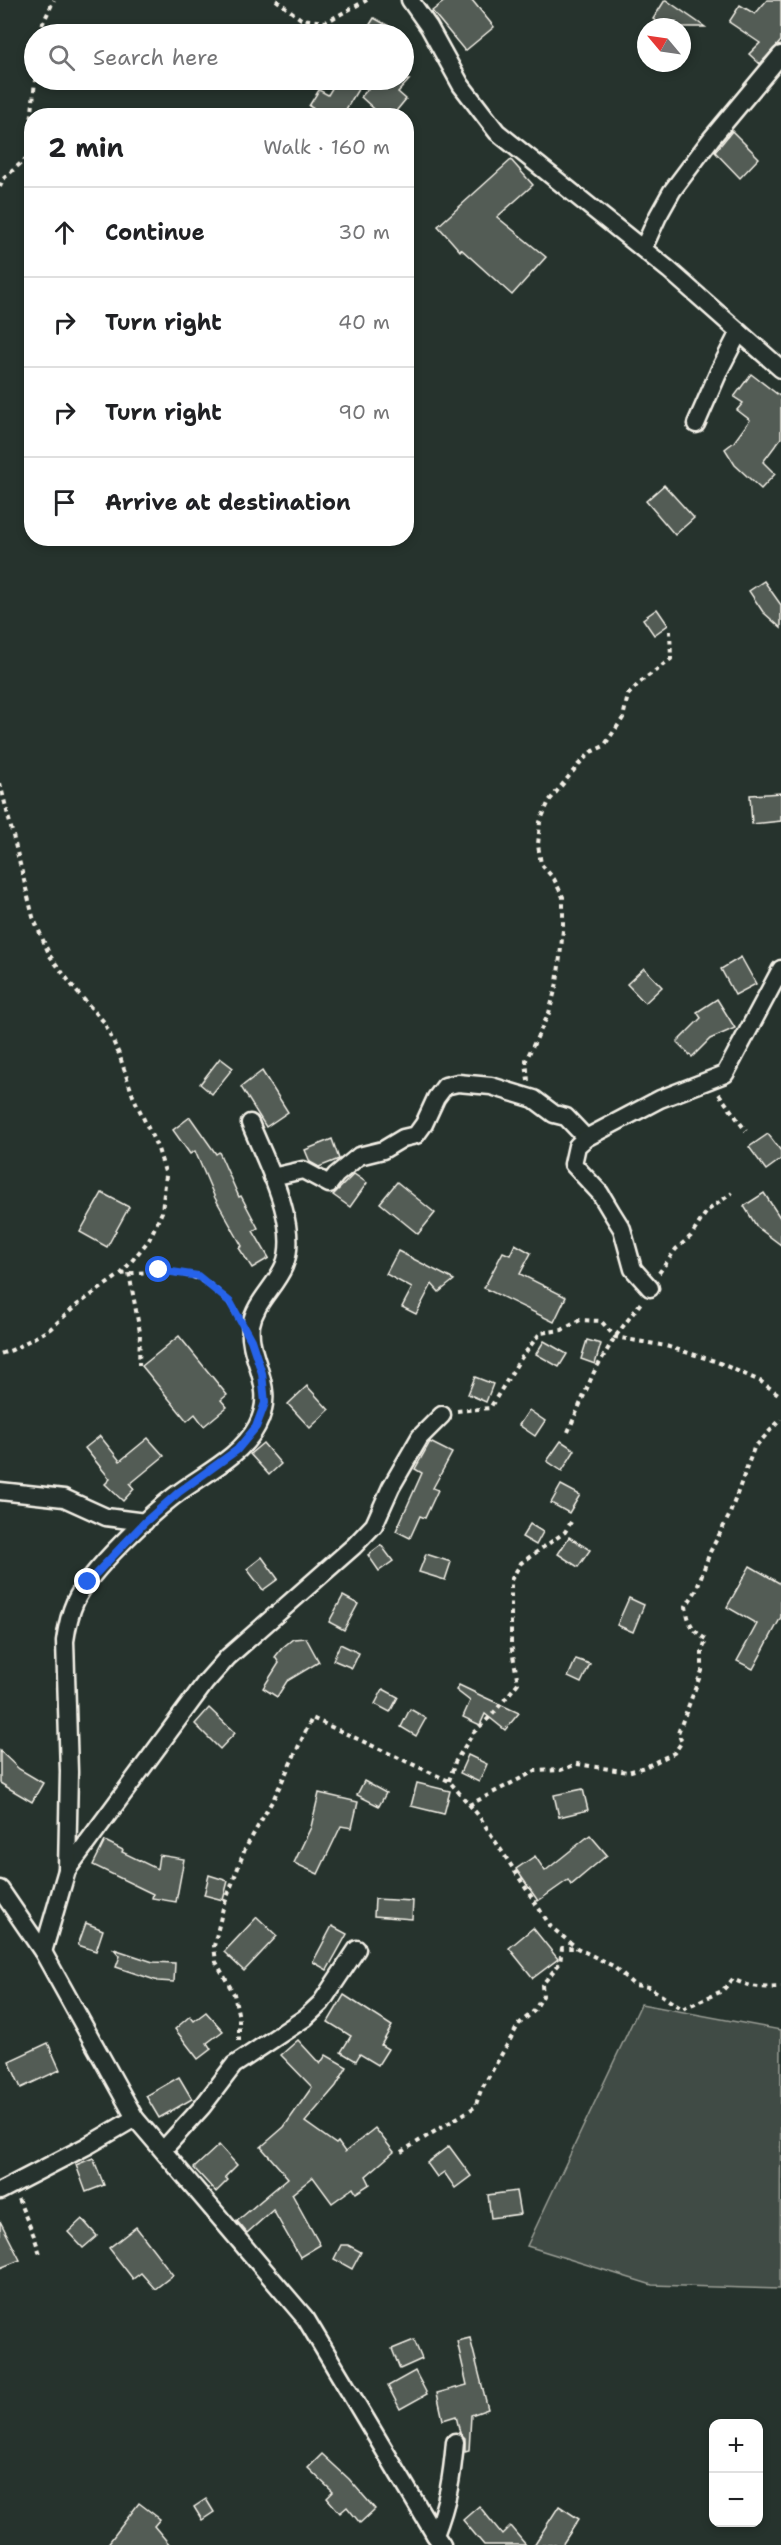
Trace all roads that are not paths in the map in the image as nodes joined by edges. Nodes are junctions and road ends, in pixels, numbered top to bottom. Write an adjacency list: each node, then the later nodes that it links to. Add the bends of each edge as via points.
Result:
1 (410, 0): 3 (street, via 461,85 497,132)
2 (781, 55): 3 (street, via 672,191)
3 (644, 249): 4 (street)
4 (739, 332): 5 (street); 6 (street)
5 (781, 369)
6 (696, 424)
7 (781, 969): 9 (street, via 725,1074 660,1099)
8 (250, 1123): 10 (street)
9 (586, 1138): 10 (street, via 566,1117 554,1114 533,1098 458,1083 445,1086 416,1136 359,1156 329,1184 303,1170); 11 (street, via 577,1146 573,1164 600,1193 622,1229 633,1269)
10 (272, 1177): 14 (street, via 284,1213 288,1250 284,1266 255,1310 251,1325 265,1403 256,1427 237,1450)
11 (650, 1287)
12 (442, 1414): 15 (street, via 420,1437 374,1525 228,1657)
13 (0, 1491): 14 (street, via 64,1498 106,1517)
14 (145, 1522): 15 (street, via 88,1582 67,1622)
15 (67, 1870): 18 (street)
16 (0, 1889): 18 (street)
17 (357, 1948): 20 (street, via 321,2002 305,2018 234,2065 202,2108)
18 (43, 1952): 19 (street)
19 (135, 2118): 20 (street); 21 (street)
20 (163, 2150): 23 (street, via 306,2319)
21 (6, 2188)
22 (455, 2442): 23 (street, via 452,2482)
23 (438, 2540)

